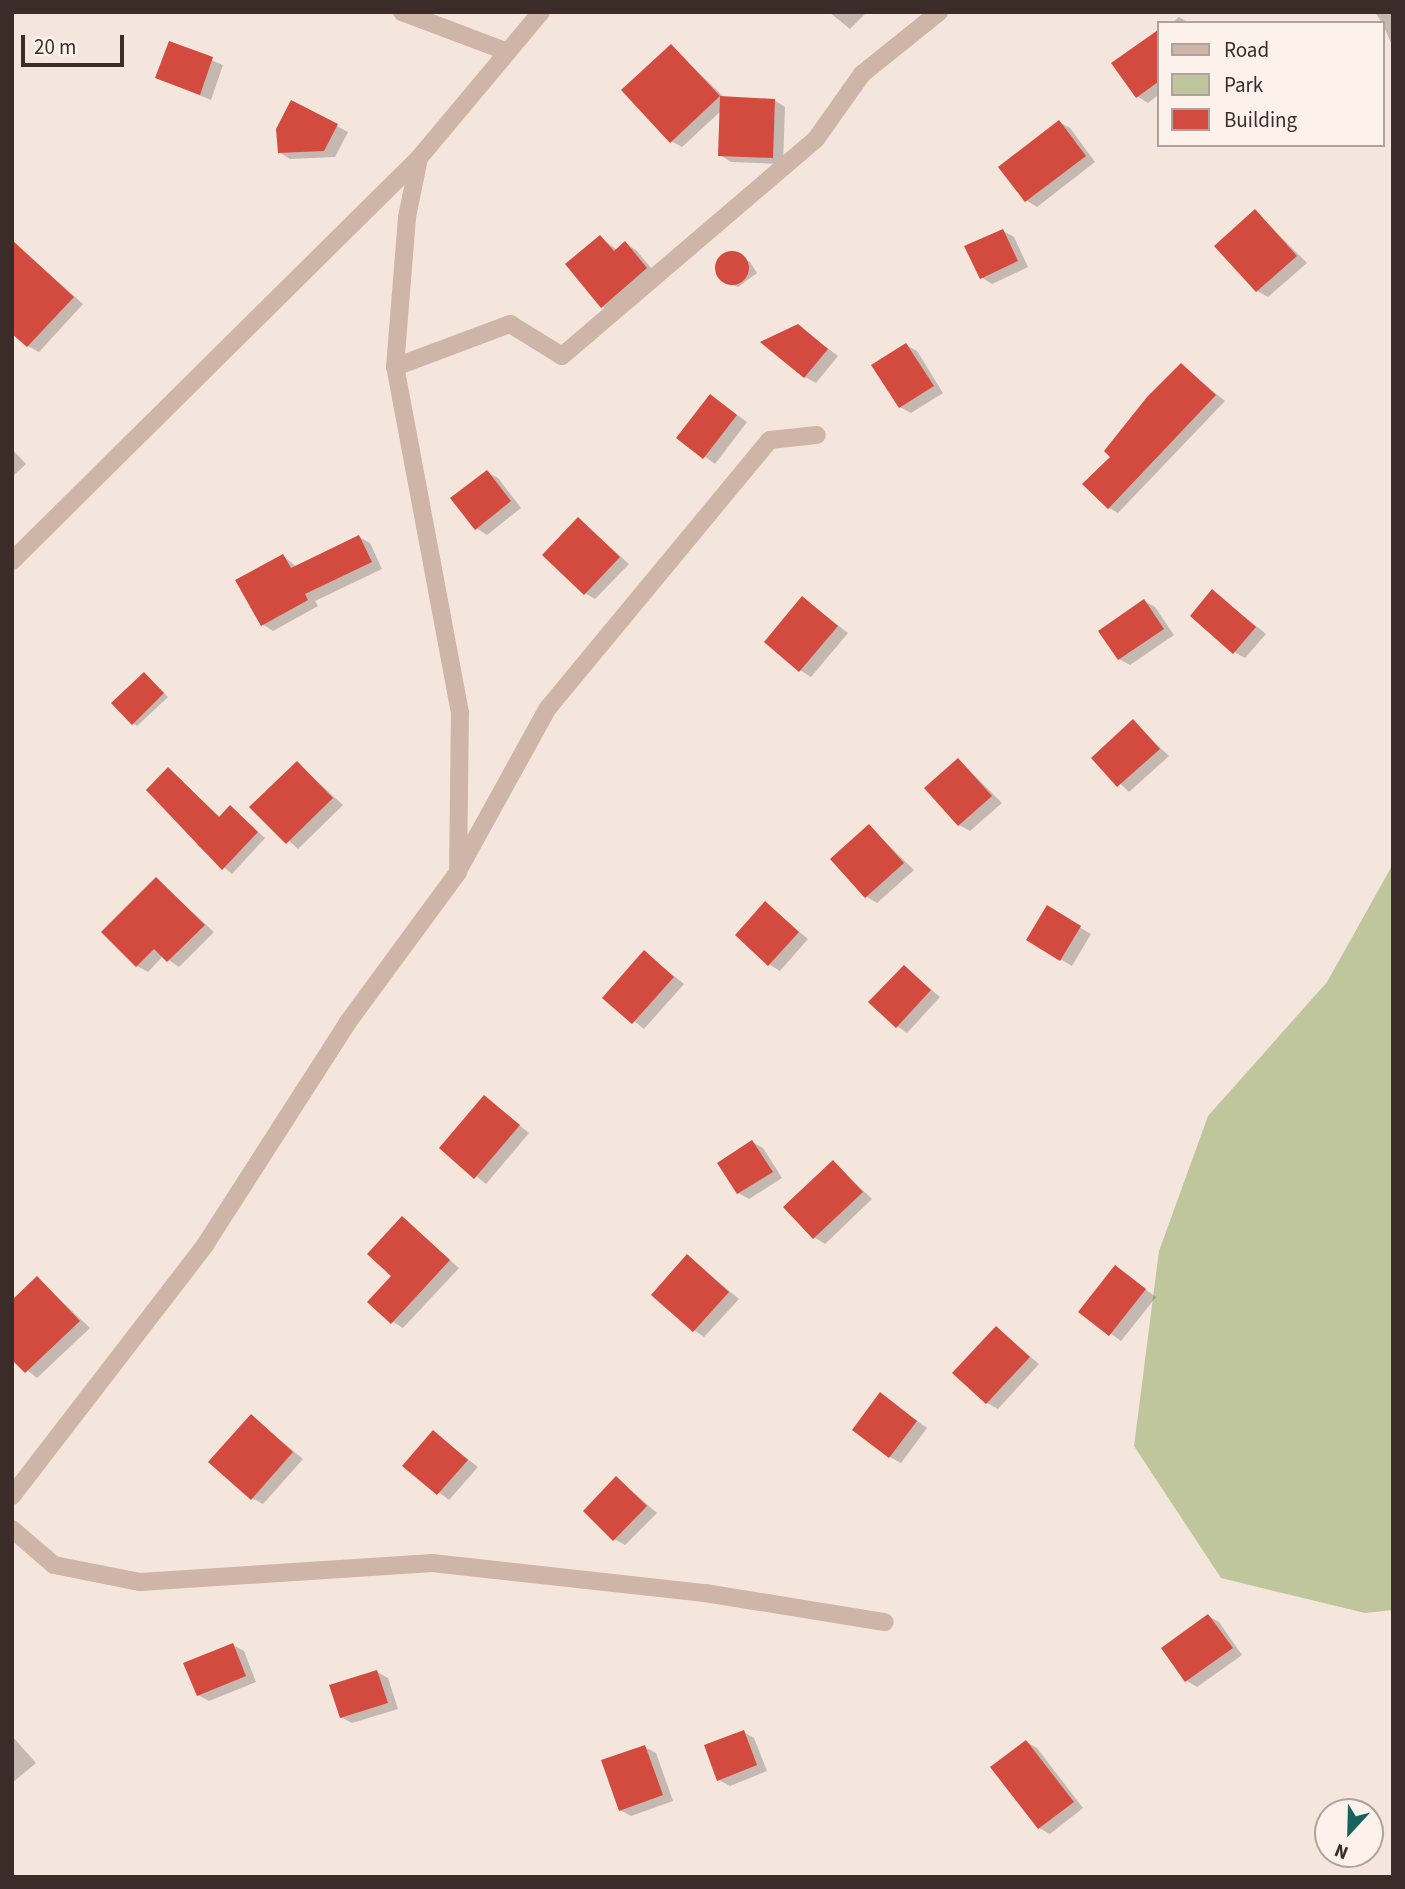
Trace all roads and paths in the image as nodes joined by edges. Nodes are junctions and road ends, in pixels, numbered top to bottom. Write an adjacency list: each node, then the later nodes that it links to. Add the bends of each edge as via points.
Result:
1 (402, 12): 4 (street)
2 (541, 12): 4 (street)
3 (939, 12): 6 (street, via 862,74 816,139 562,356 510,324)
4 (508, 52): 5 (street)
5 (419, 158): 6 (street, via 407,217); 8 (street)
6 (395, 367): 9 (street, via 460,713)
7 (817, 435): 9 (street, via 770,440 548,708)
8 (12, 561)
9 (458, 872): 10 (street, via 348,1023 205,1245)
10 (12, 1496)
11 (12, 1529): 12 (street, via 54,1564 140,1582 432,1563 705,1593)
12 (885, 1622)

